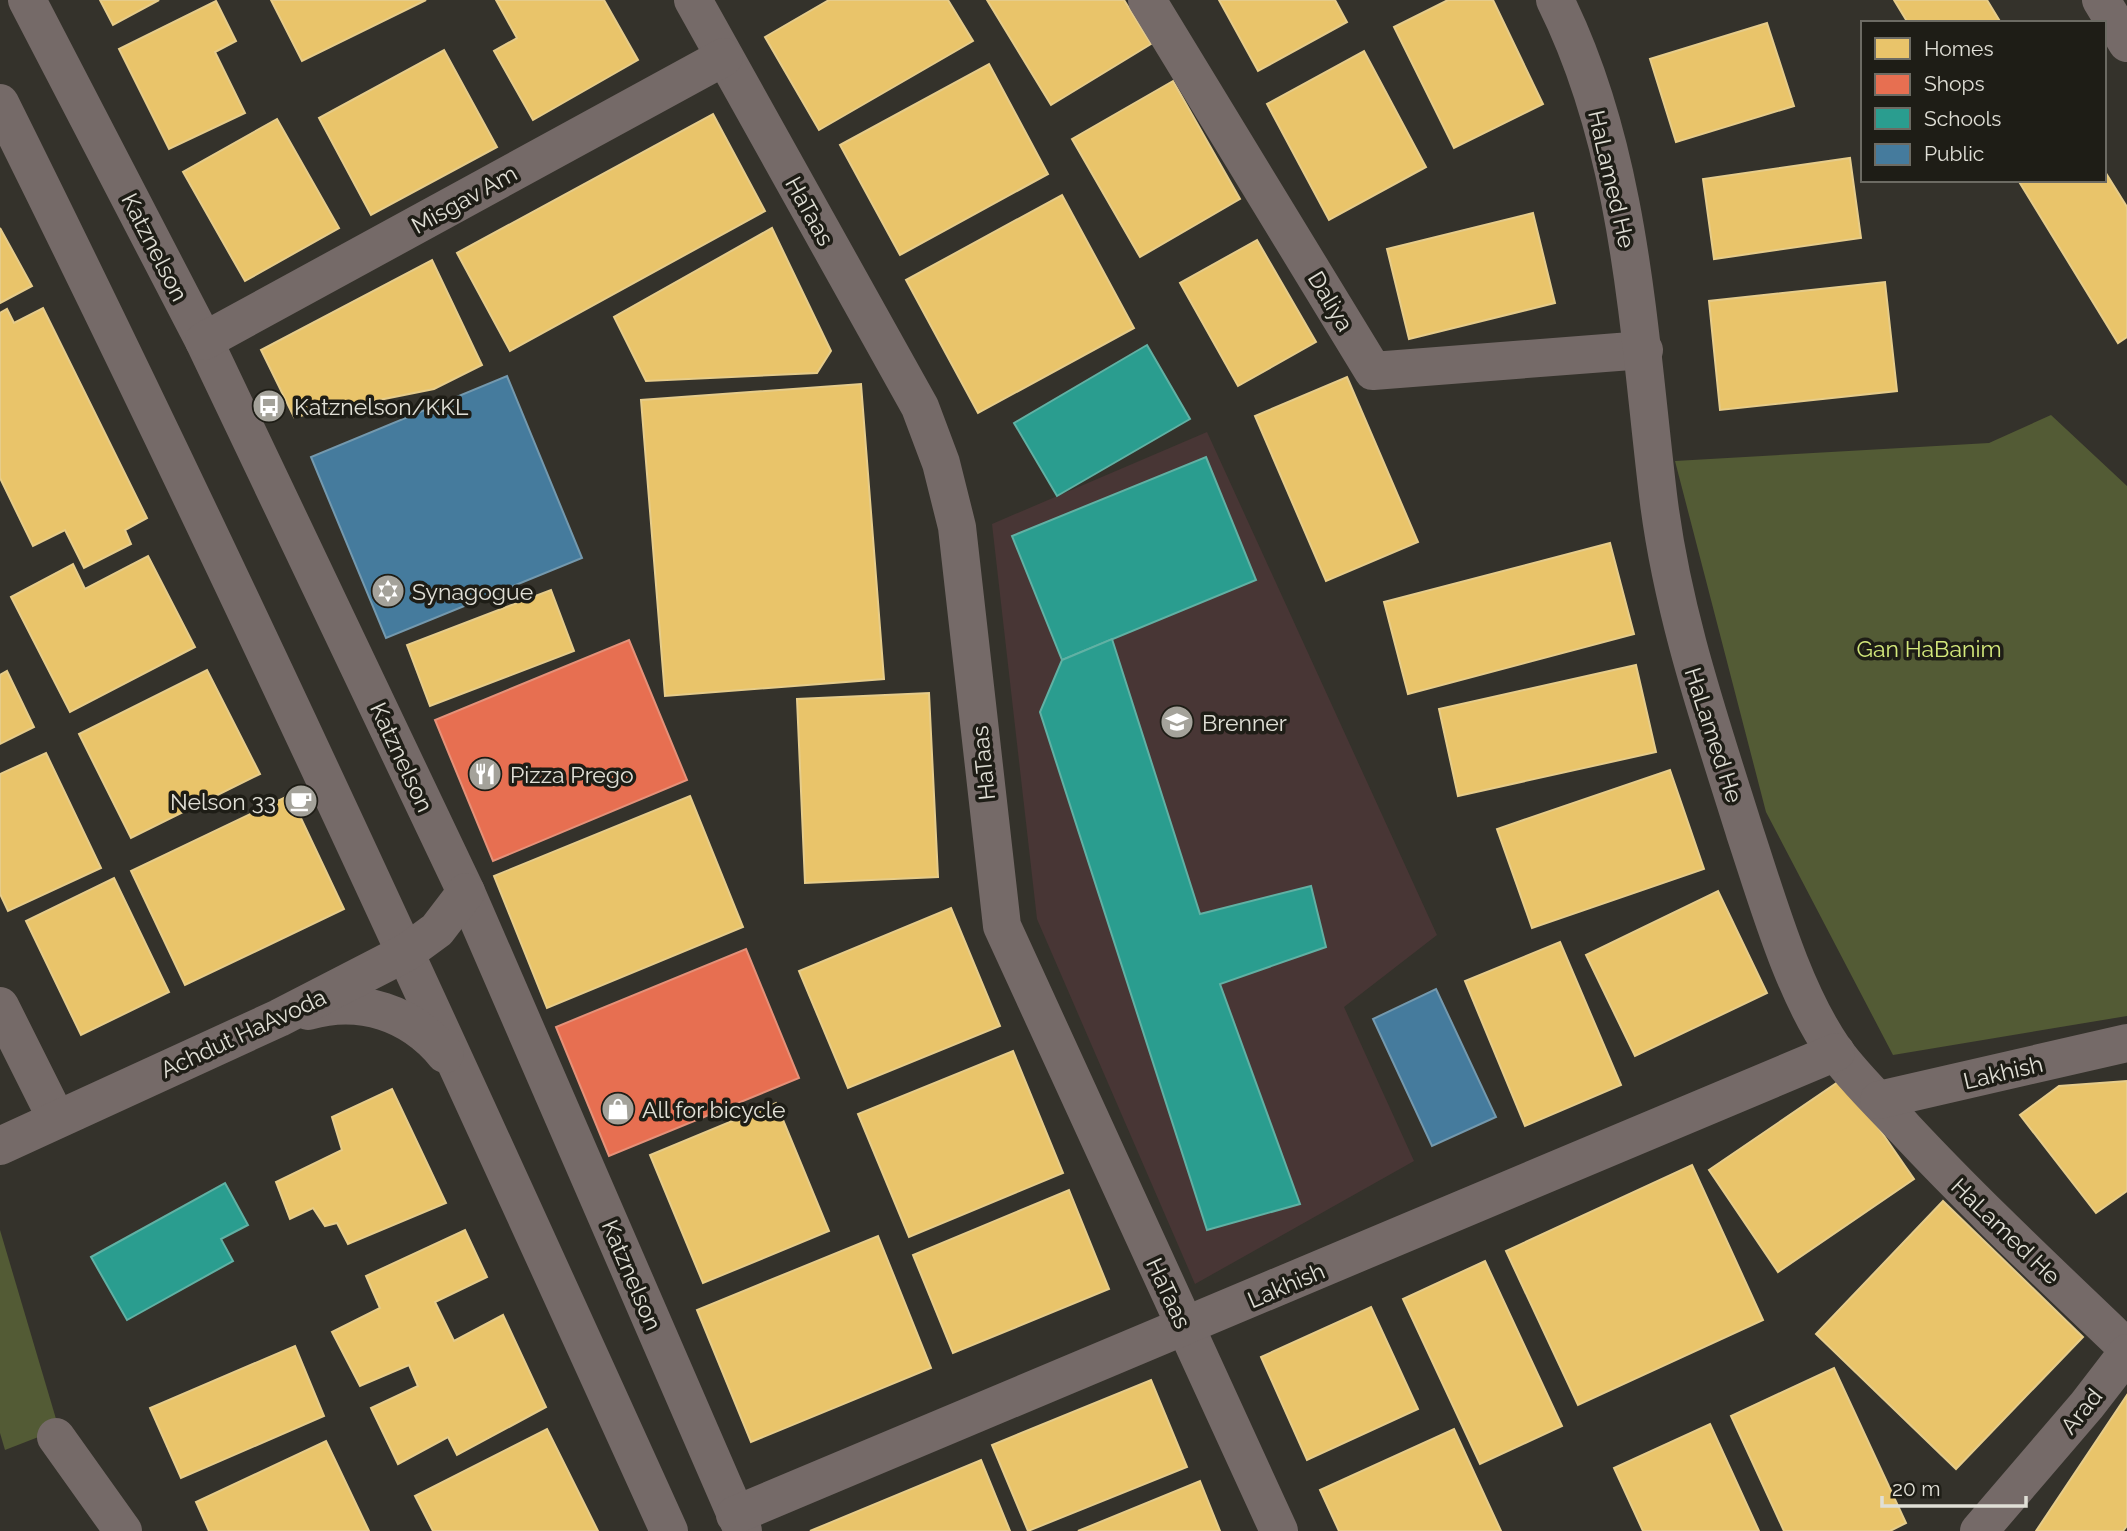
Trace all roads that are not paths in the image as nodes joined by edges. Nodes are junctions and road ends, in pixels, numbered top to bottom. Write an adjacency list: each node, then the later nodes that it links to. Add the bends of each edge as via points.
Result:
1 (27, 0): 9 (street, Katznelson)
2 (693, 0): 7 (street, HaTaas)
3 (1147, 0): 10 (street, Daliya, via 1373,371)
4 (1555, 0): 10 (street, HaLamed He, via 1581,52 1623,212)
5 (2101, 0): 6 (street)
6 (2127, 43)
7 (724, 57): 9 (street, Misgav Am); 21 (street, HaTaas, via 920,407 942,463 957,527 1002,926)
8 (0, 103): 12 (street, via 143,390)
9 (204, 341): 11 (street, Katznelson)
10 (1644, 350): 16 (street, HaLamed He, via 1658,499 1685,646 1769,906 1814,1016)
11 (466, 892): 12 (street, Achdut HaAvoda, via 437,930); 25 (street, Katznelson)
12 (407, 952): 14 (street, Achdut HaAvoda); 17 (street)
13 (0, 1006): 19 (street)
14 (279, 1018): 17 (street, via 334,1006 384,1010 411,1021 433,1039); 19 (street, Achdut HaAvoda)
15 (2127, 1043): 18 (street, Lakhish)
16 (1836, 1052): 18 (street, HaLamed He); 21 (street, Lakhish)
17 (464, 1077): 27 (street)
18 (1879, 1100): 22 (street, HaLamed He, via 1968,1196)
19 (56, 1118): 20 (street, Achdut HaAvoda)
20 (0, 1146)
21 (1185, 1328): 25 (street, Lakhish); 28 (street, HaTaas)
22 (2127, 1348)
23 (2127, 1353): 29 (street, Arad)
24 (56, 1437): 26 (street)
25 (739, 1523)
26 (123, 1531)
27 (669, 1531)
28 (1279, 1531)
29 (1979, 1531)

